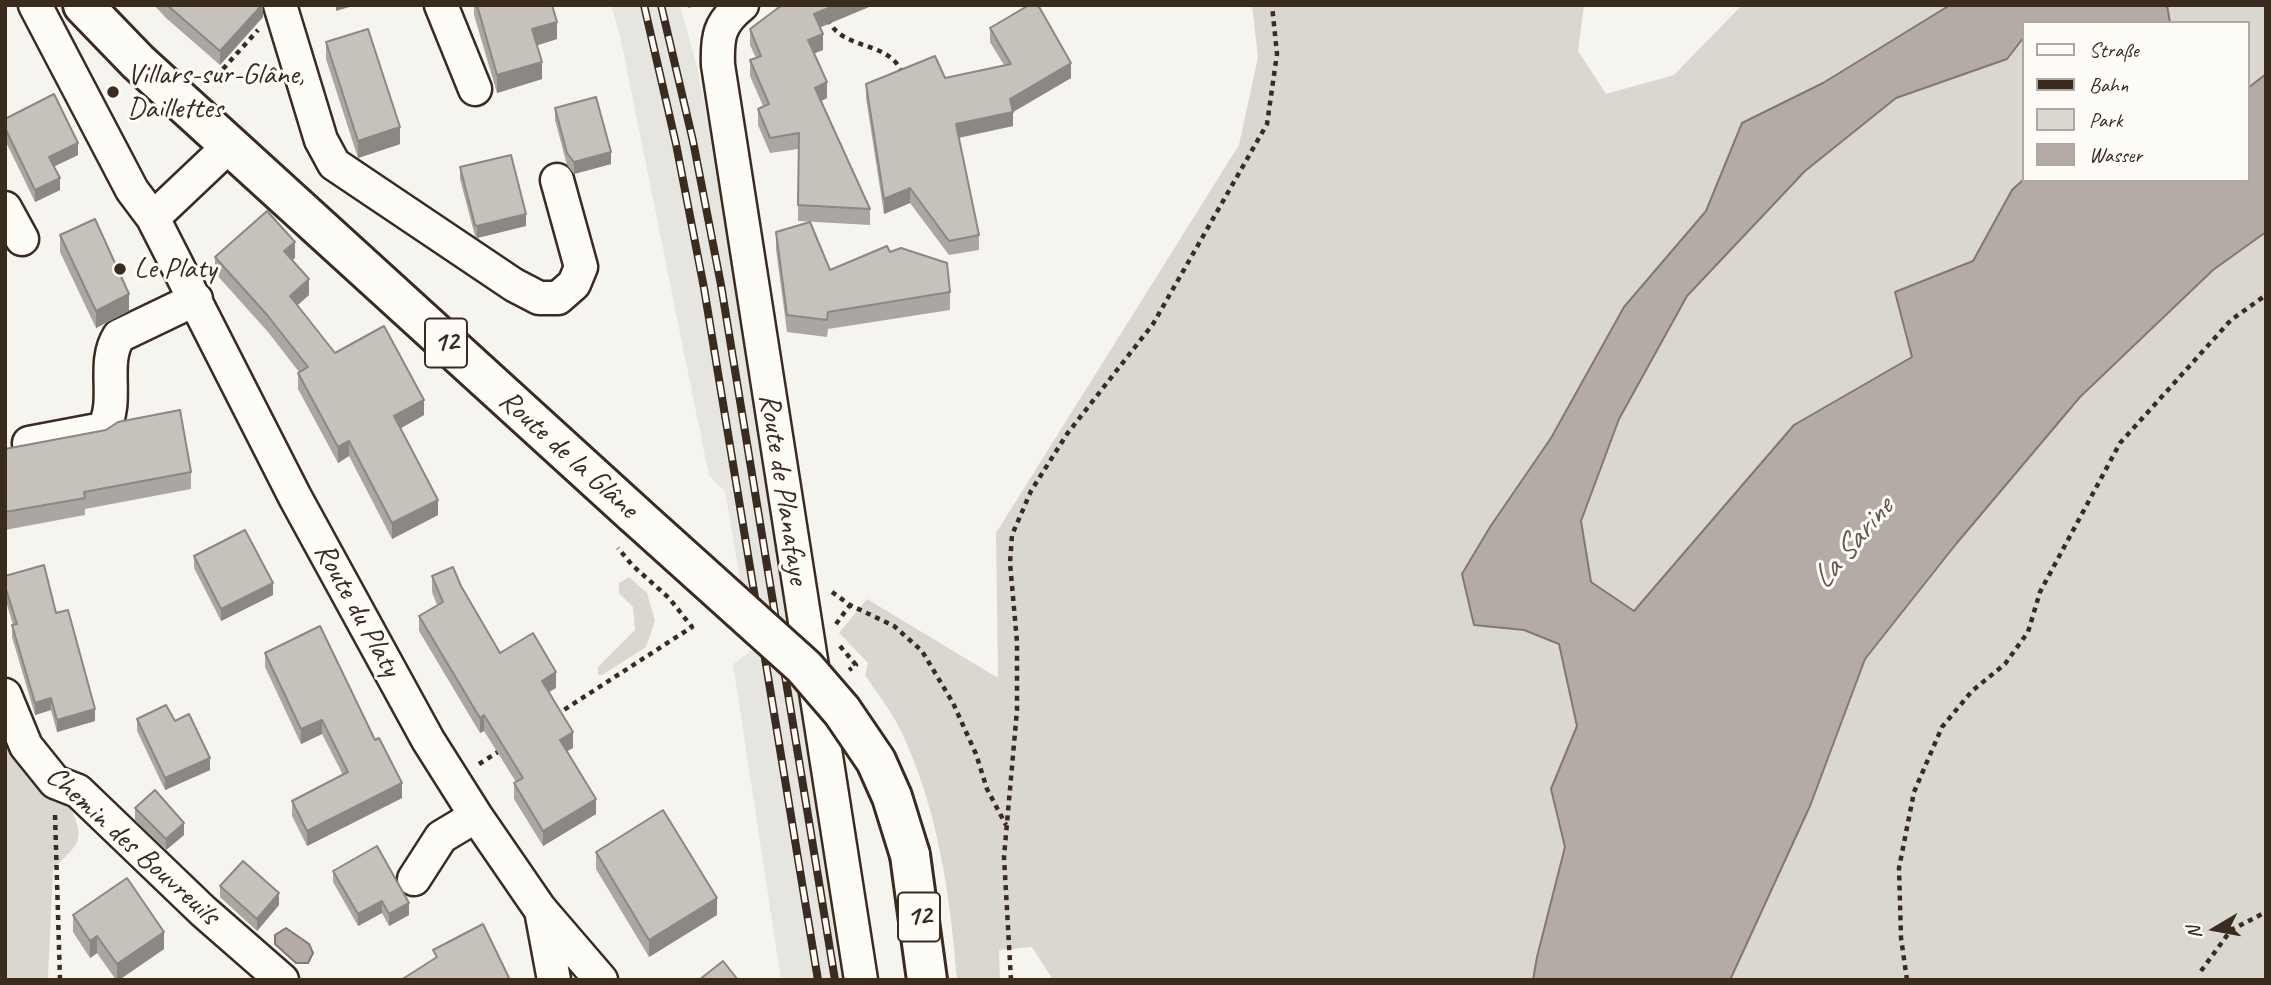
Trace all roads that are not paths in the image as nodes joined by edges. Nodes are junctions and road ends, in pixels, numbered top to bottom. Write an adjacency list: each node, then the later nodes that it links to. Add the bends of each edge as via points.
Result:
1 (35, 5): 10 (street, Route du Platy, via 132,190)
2 (83, 5): 7 (main road, Route de la Glâne / 12)
3 (280, 5): 8 (street, via 321,141 334,164 539,298 558,298 574,284 581,268)
4 (441, 5): 6 (street)
5 (742, 5): 21 (street, Route de Planafaye, via 728,16 718,41 718,65)
6 (475, 89)
7 (229, 146): 10 (street); 22 (main road, Route de la Glâne / 12, bridge, via 625,530 804,667 842,711 876,761 911,855)
8 (557, 180)
9 (5, 208): 11 (street)
10 (153, 218): 12 (street, Route du Platy)
11 (22, 239)
12 (196, 299): 13 (street, via 120,337 111,348 110,418 103,429); 15 (street, Route du Platy, via 295,497 428,740)
13 (29, 443)
14 (5, 695): 18 (street, Chemin des Bouvreuils, via 26,746 55,782 78,791)
15 (475, 816): 16 (street, via 441,837); 17 (street, Route du Platy)
16 (414, 879)
17 (540, 909): 19 (street, Route du Platy); 20 (street, Route du Platy)
18 (282, 980)
19 (554, 980)
20 (601, 980)
21 (861, 980)
22 (927, 980)

